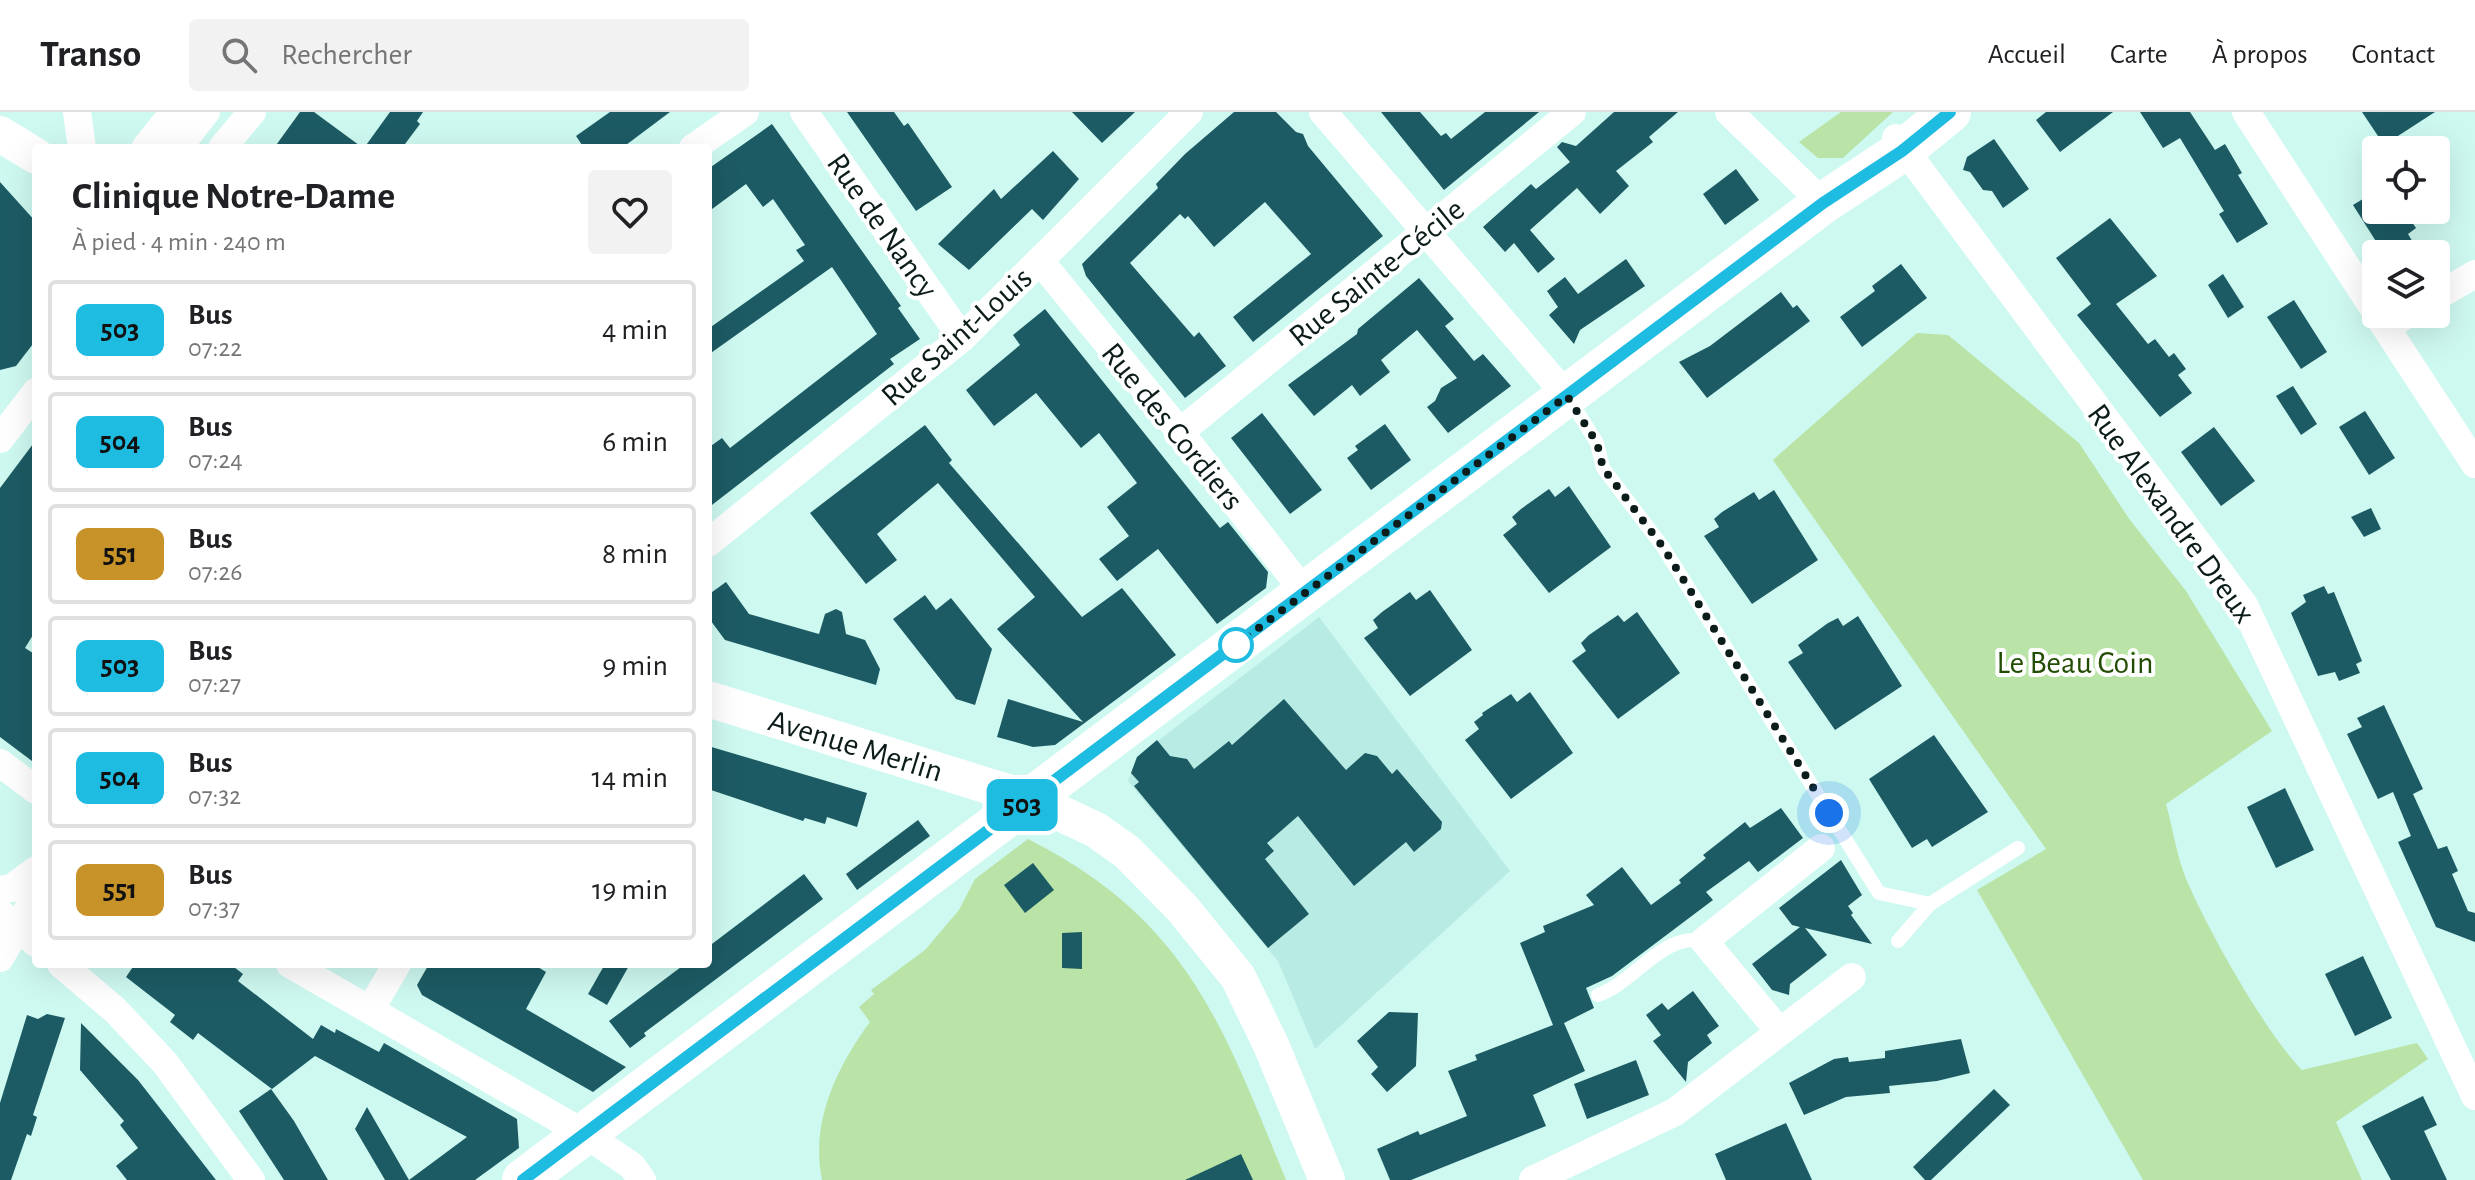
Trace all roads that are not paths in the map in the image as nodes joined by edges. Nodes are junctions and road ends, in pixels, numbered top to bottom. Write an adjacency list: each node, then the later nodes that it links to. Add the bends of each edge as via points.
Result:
1 (174, 112): 15 (street)
2 (189, 112): 16 (street)
3 (206, 112): 17 (street)
4 (252, 112): 18 (street)
5 (745, 112): 19 (street)
6 (804, 112): 28 (street, Rue de Nancy)
7 (1189, 112): 23 (street, Rue Saint-Louis)
8 (1323, 112): 22 (street)
9 (1572, 112): 22 (street, Rue Sainte-Cécile)
10 (1729, 112): 21 (street)
11 (1950, 112): 13 (main road)
12 (2246, 112): 25 (street)
13 (1907, 133): 21 (main road); 57 (street, Rue Alexandre Dreux, via 2244,605)
14 (0, 134): 20 (street)
15 (148, 144)
16 (164, 144)
17 (181, 144)
18 (225, 144)
19 (699, 144)
20 (32, 154)
21 (1823, 203): 29 (main road)
22 (1426, 231): 29 (street); 31 (street, Rue Sainte-Cécile)
23 (1040, 261): 28 (street, Rue Saint-Louis); 31 (street, Rue des Cordiers)
24 (2475, 274): 26 (street)
25 (2362, 281)
26 (2450, 289)
27 (2394, 328): 33 (street)
28 (962, 338): 34 (street, Rue Saint-Louis)
29 (1567, 396): 35 (main road); 45 (lane, via 1597,443 1603,468 1663,547 1879,893)
30 (32, 397): 32 (street)
31 (1180, 432): 35 (street, Rue des Cordiers)
32 (0, 439)
33 (2475, 464)
34 (712, 540)
35 (1305, 593): 39 (main road)
36 (712, 700): 39 (street, Avenue Merlin)
37 (0, 763): 38 (street)
38 (32, 787)
39 (1030, 799): 58 (main road); 62 (street, Avenue Merlin, via 1096,830 1127,852 1238,977)
40 (1821, 848): 47 (street)
41 (2018, 848): 45 (lane)
42 (32, 873): 43 (street)
43 (0, 890)
44 (32, 902): 46 (street)
45 (1930, 904): 48 (lane)
46 (18, 928): 49 (street)
47 (1704, 941): 54 (lane, via 1687,937 1669,946 1629,979); 56 (street)
48 (1898, 941)
49 (0, 958)
50 (66, 968): 59 (street, via 165,1063)
51 (297, 968): 55 (street)
52 (395, 968): 55 (street)
53 (1852, 977): 56 (street)
54 (1598, 995)
55 (370, 1010): 58 (street)
56 (1779, 1031): 63 (street, via 1675,1112)
57 (2475, 1096)
58 (585, 1134): 60 (main road); 61 (street, via 632,1166)
59 (251, 1180)
60 (523, 1180)
61 (642, 1180)
62 (1327, 1180)
63 (1533, 1180)

